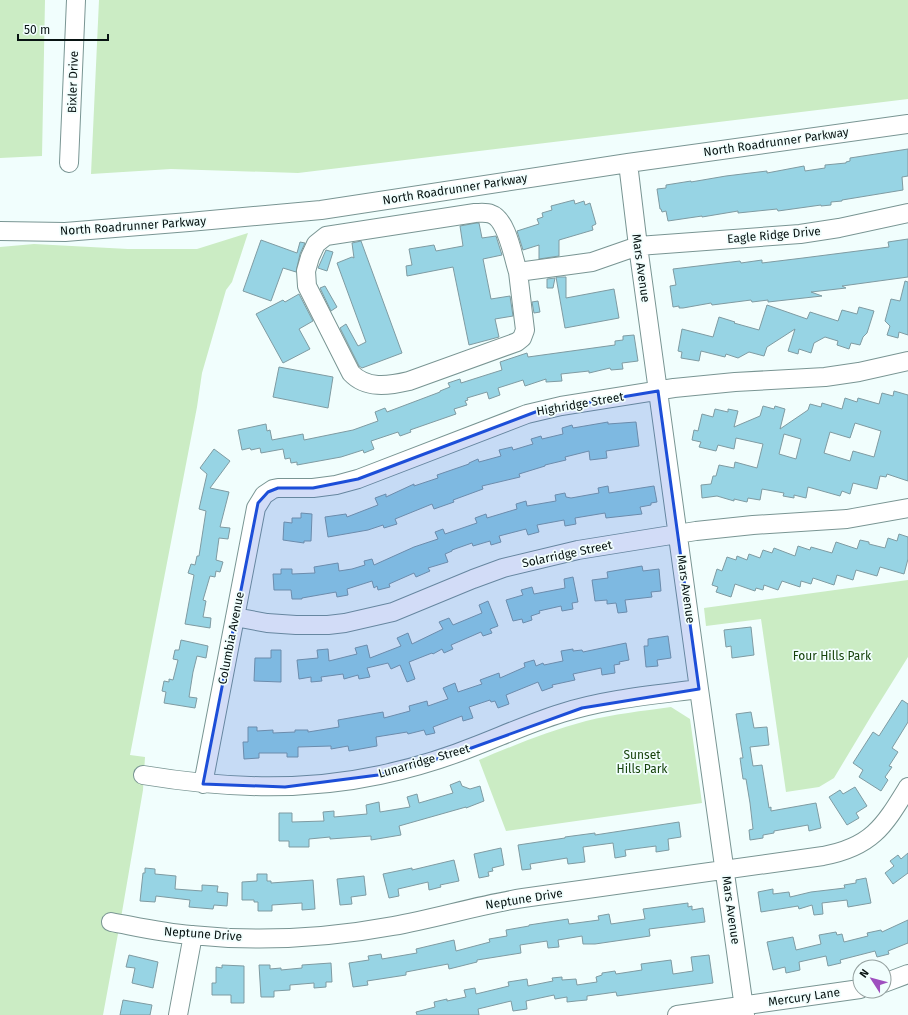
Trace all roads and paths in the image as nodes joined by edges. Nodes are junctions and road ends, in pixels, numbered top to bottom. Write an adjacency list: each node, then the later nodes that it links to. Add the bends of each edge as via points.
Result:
1 (76, 0): 3 (street, Bixler Drive)
2 (908, 124): 4 (street, North Roadrunner Parkway)
3 (69, 163)
4 (628, 163): 6 (street, North Roadrunner Parkway, via 321,210 65,232); 7 (street, Mars Avenue)
5 (908, 213): 7 (street, Eagle Ridge Drive, via 800,234)
6 (0, 232)
7 (638, 246): 8 (street, Eagle Ridge Drive, via 592,262); 10 (street, Mars Avenue)
8 (518, 272): 8 (street, via 503,225 498,218 490,214 475,213 326,236 316,244 306,271 306,286 351,373 368,384 394,385 409,382 510,345 522,338 525,330)
9 (908, 361): 10 (street, Highridge Street, via 825,377 735,382)
10 (658, 391): 11 (street, Highridge Street, via 538,410 358,479 336,485 278,488); 13 (street, Mars Avenue)
11 (261, 492): 14 (street, Columbia Avenue)
12 (908, 508): 13 (street, Solarridge Street, via 847,519)
13 (678, 534): 14 (street, Solarridge Street, via 589,548 517,564 393,612 361,620 328,625 296,625); 15 (street, Mars Avenue)
14 (235, 617): 17 (street, Columbia Avenue)
15 (699, 689): 17 (street, Lunarridge Street, via 622,699 582,708 525,725 452,755 378,775 285,787); 19 (street, Mars Avenue)
16 (143, 775): 17 (street, Lunarridge Street)
17 (203, 784)
18 (908, 787): 19 (street, Neptune Drive, via 881,828 855,847 824,856)
19 (725, 870): 21 (street, Neptune Drive, via 503,901 394,926 354,932 269,938); 25 (street, Mars Avenue)
20 (111, 922): 21 (street, Neptune Drive)
21 (193, 936): 26 (street)
22 (908, 974): 23 (street)
23 (892, 980)
24 (852, 990): 25 (street, Mercury Lane)
25 (745, 1010): 27 (street, Mercury Lane)
26 (178, 1015)
27 (677, 1015)

